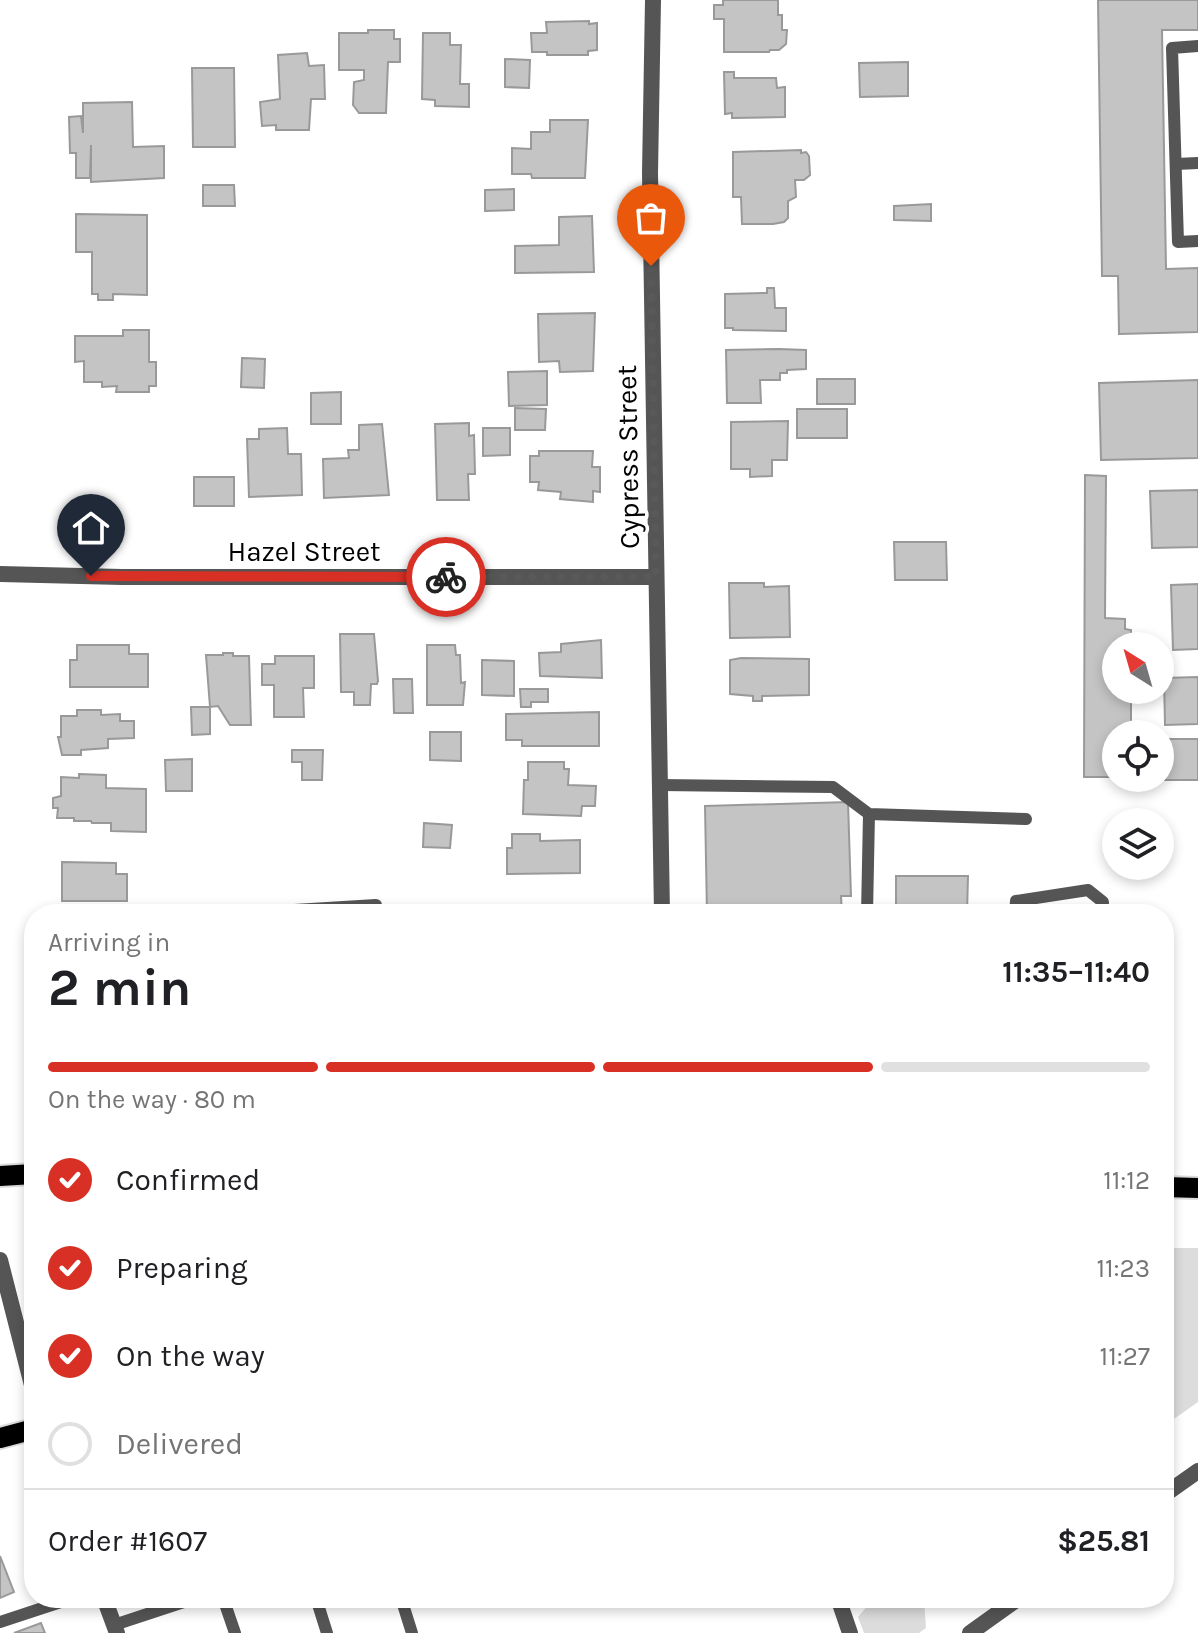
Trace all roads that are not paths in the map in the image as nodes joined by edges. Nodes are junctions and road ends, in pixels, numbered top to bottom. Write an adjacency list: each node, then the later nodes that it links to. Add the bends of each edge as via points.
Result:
1 (653, 0): 7 (street, Cypress Street)
2 (1198, 46): 4 (lane, via 1172,48)
3 (1198, 163): 4 (lane)
4 (1176, 164): 5 (lane, via 1178,242)
5 (1198, 241)
6 (0, 574): 7 (street, Hazel Street)
7 (656, 577): 8 (street, Cypress Street)
8 (660, 785): 9 (lane, via 833,787); 11 (street, Cypress Street)
9 (869, 814): 10 (lane); 12 (lane)
10 (1026, 819)
11 (662, 904)
12 (867, 904)
13 (1016, 904): 14 (lane, via 1088,890)
14 (1103, 904)
15 (24, 1175): 16 (main road)
16 (0, 1176)
17 (1174, 1187): 18 (main road)
18 (1198, 1188)
19 (0, 1260): 20 (street)
20 (24, 1354)
21 (24, 1432): 22 (main road)
22 (0, 1438)
23 (1198, 1471): 24 (street)
24 (1174, 1488)
25 (43, 1608): 33 (lane)
26 (108, 1608): 34 (street)
27 (170, 1608): 34 (lane)
28 (226, 1608): 35 (lane)
29 (319, 1608): 36 (lane)
30 (404, 1608): 37 (lane)
31 (841, 1608): 38 (street)
32 (1005, 1608): 39 (street)
33 (0, 1622)
34 (115, 1629)
35 (235, 1633)
36 (327, 1633)
37 (412, 1633)
38 (850, 1633)
39 (970, 1633)

